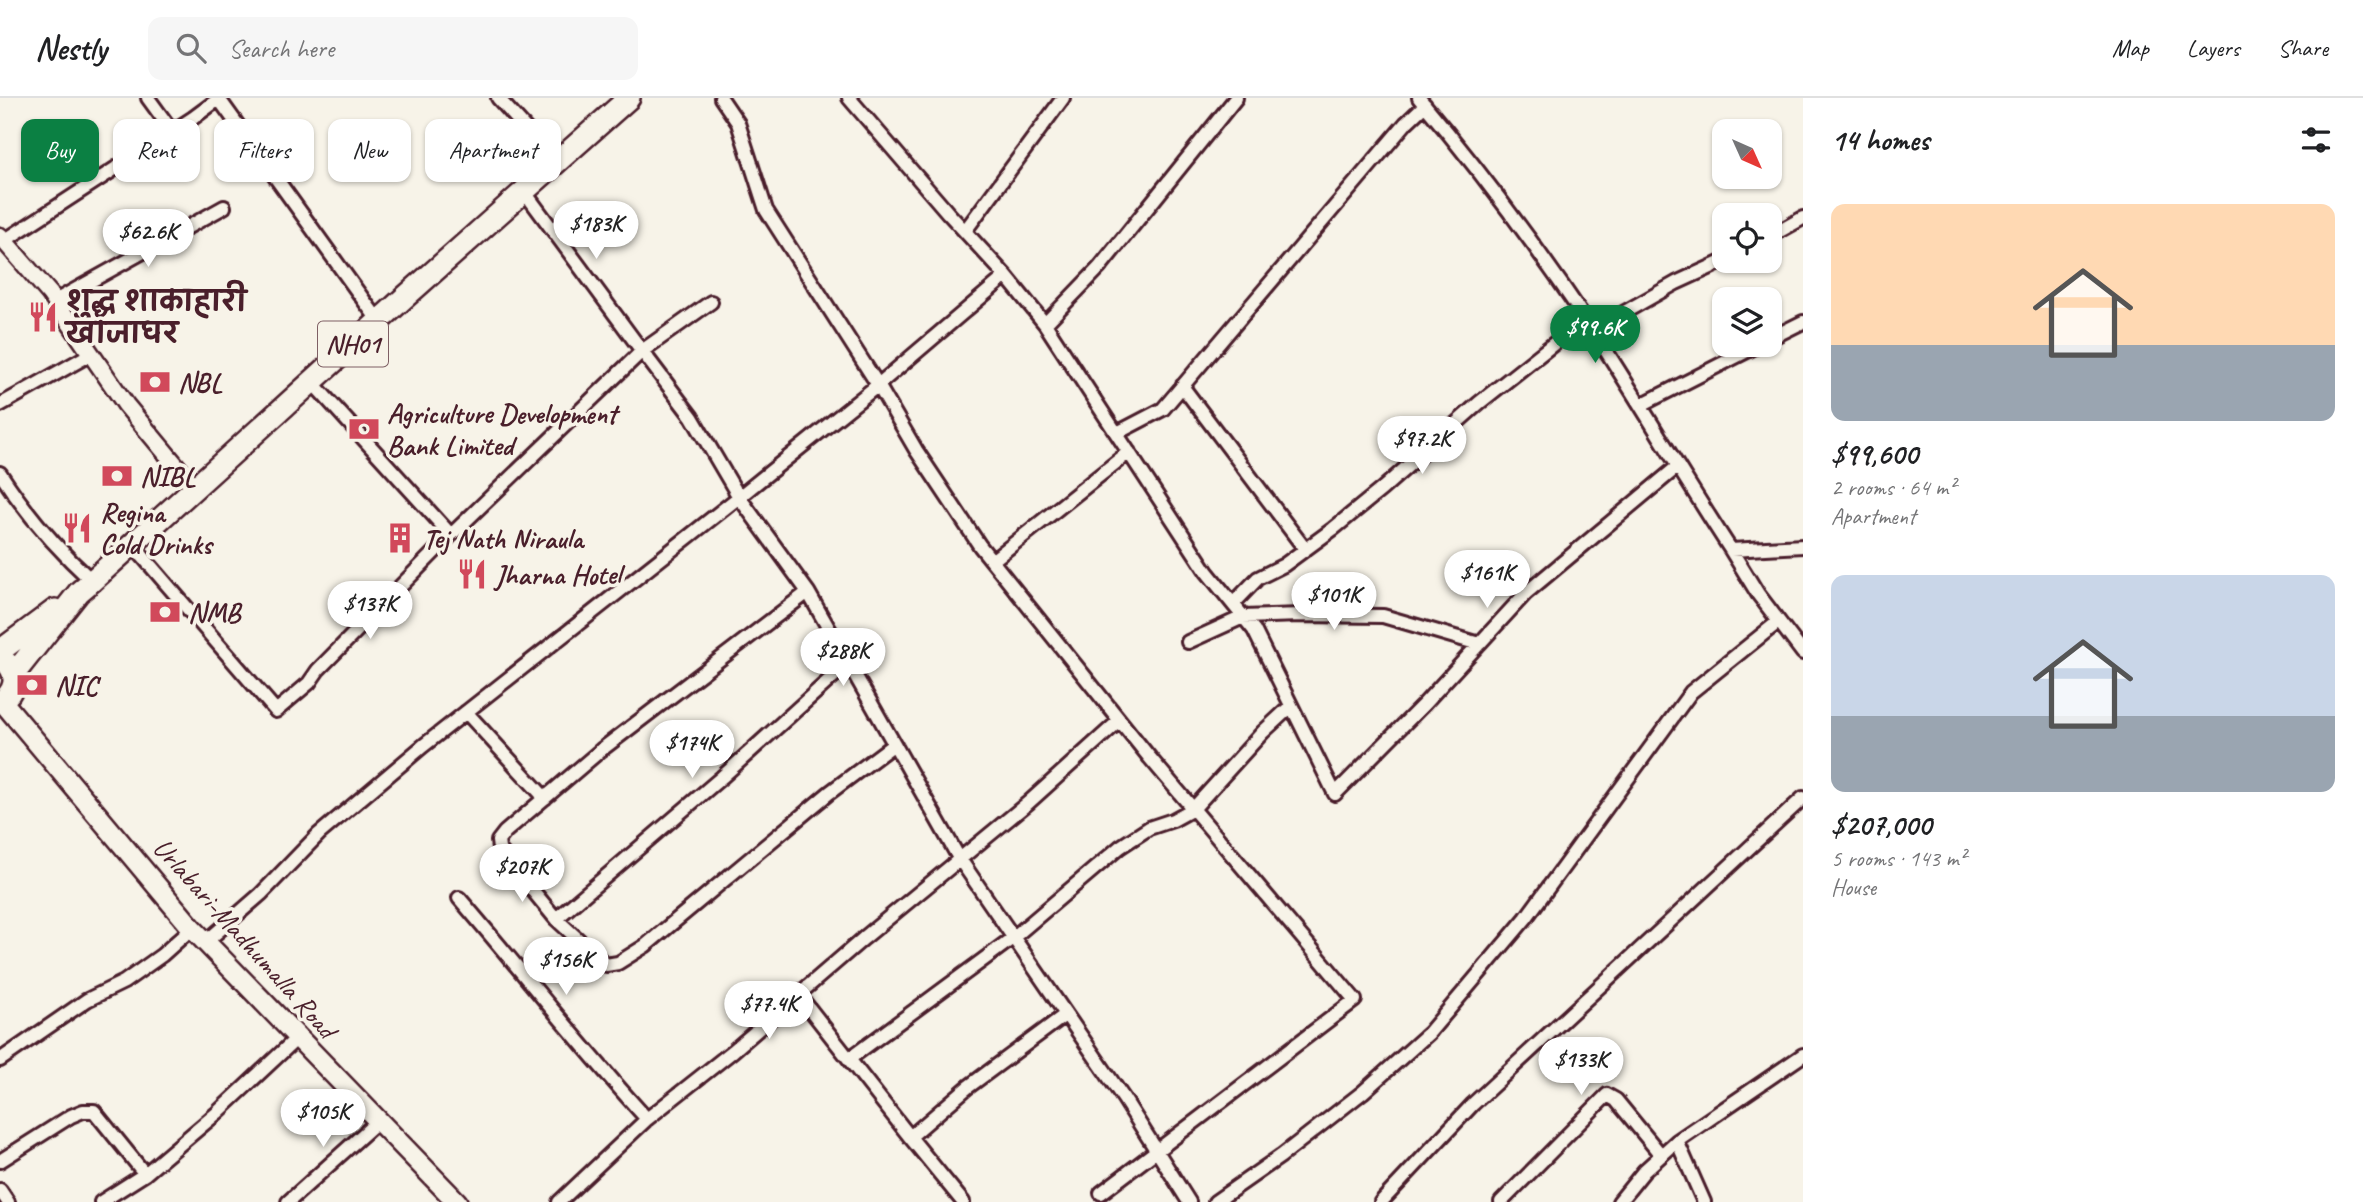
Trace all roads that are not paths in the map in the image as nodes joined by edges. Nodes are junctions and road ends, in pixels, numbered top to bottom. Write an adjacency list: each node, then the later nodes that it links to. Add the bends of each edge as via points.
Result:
1 (148, 98): 10 (street)
2 (219, 98): 11 (street); 27 (street)
3 (498, 98): 12 (street)
4 (629, 98): 13 (highway, NH01)
5 (721, 98): 36 (street, via 738,123 766,210)
6 (849, 98): 20 (street)
7 (1063, 98): 20 (street)
8 (1236, 98): 29 (street, via 1099,268)
9 (1422, 102): 26 (street, via 1520,225); 37 (street)
10 (163, 119)
11 (189, 119)
12 (517, 119)
13 (561, 157)
14 (113, 168): 21 (street)
15 (534, 182): 16 (highway, NH01)
16 (524, 191): 27 (highway, NH01); 32 (street)
17 (224, 207): 24 (street)
18 (1803, 218): 19 (street)
19 (1782, 230)
20 (965, 231): 23 (street)
21 (2, 238): 24 (street)
22 (1712, 266): 30 (street)
23 (1006, 276): 29 (street); 36 (street)
24 (55, 301): 33 (street)
25 (711, 302): 32 (street)
26 (1585, 319): 30 (street); 49 (street)
27 (379, 320): 35 (highway, NH01)
28 (1803, 322): 31 (street)
29 (1045, 324): 40 (street)
30 (1593, 330): 39 (street)
31 (1782, 333)
32 (642, 351): 45 (street, via 692,417); 46 (street)
33 (91, 354): 38 (street); 44 (street, via 126,405)
34 (1735, 357): 39 (street)
35 (311, 381): 44 (highway, NH01); 46 (street)
36 (878, 385): 45 (street); 51 (street)
37 (1182, 386): 40 (street, via 1163,409); 49 (street)
38 (0, 405)
39 (1641, 405): 42 (street)
40 (1116, 433): 41 (street)
41 (1129, 452): 51 (street); 54 (street)
42 (1677, 467): 50 (street); 58 (street, via 1526,593)
43 (0, 473): 52 (street)
44 (194, 487): 47 (highway, NH01)
45 (739, 497): 53 (street); 66 (street)
46 (451, 535): 47 (street, via 309,683 276,711)
47 (132, 544): 52 (highway, NH01)
48 (1803, 546): 50 (street)
49 (1305, 550): 54 (street, via 1258,578)
50 (1731, 550): 56 (street)
51 (992, 561): 67 (street)
52 (85, 587): 59 (highway, NH01); 63 (highway, NH01)
53 (808, 592): 62 (street); 69 (street)
54 (1233, 604): 55 (street)
55 (1243, 617): 57 (street); 58 (street, via 1383,616); 65 (street)
56 (1779, 622): 60 (street); 101 (street, via 1691,692 1526,918 1429,1033 1363,1092)
57 (1188, 642)
58 (1479, 644): 65 (street, via 1335,794)
59 (0, 651)
60 (1803, 653)
61 (0, 658): 63 (highway)
62 (848, 663): 68 (street); 74 (street)
63 (14, 674): 64 (highway, via 12,690)
64 (1, 702): 75 (main road, Urlabari-Madhumalla Road)
65 (1291, 706): 71 (street)
66 (466, 712): 69 (street); 75 (street, via 318,834 261,894)
67 (1119, 720): 71 (street); 72 (street)
68 (893, 745): 72 (street); 74 (street, via 618,963 606,965)
69 (545, 798): 74 (street, via 498,841 499,849)
70 (1803, 798): 93 (street, via 1473,1104)
71 (1193, 809): 76 (street, via 1119,847); 87 (street, via 1355,1000)
72 (959, 858): 76 (street); 77 (street)
73 (459, 898): 83 (street)
74 (556, 919)
75 (199, 934): 79 (main road, Urlabari-Madhumalla Road); 82 (street, via 87,1000)
76 (1014, 937): 78 (street); 81 (street)
77 (798, 993): 81 (street); 83 (street)
78 (1065, 1015): 85 (street); 87 (street)
79 (297, 1038): 84 (main road, Urlabari-Madhumalla Road); 90 (street)
80 (1803, 1055): 86 (street)
81 (849, 1059): 85 (street)
82 (0, 1060)
83 (647, 1119): 98 (street)
84 (378, 1121): 96 (street); 97 (main road, Urlabari-Madhumalla Road)
85 (910, 1137): 99 (street)
86 (1677, 1141): 88 (street); 104 (street)
87 (1156, 1151): 92 (street); 100 (street)
88 (1661, 1155): 102 (street, via 1607,1095); 103 (street)
89 (0, 1160): 90 (street, via 71,1116 93,1111)
90 (145, 1174): 95 (street)
91 (0, 1190): 94 (street)
92 (1101, 1193)
93 (1387, 1200)
94 (8, 1202)
95 (101, 1202)
96 (288, 1202)
97 (457, 1202)
98 (559, 1202)
99 (964, 1202)
100 (1189, 1202)
101 (1215, 1202)
102 (1501, 1202)
103 (1619, 1202)
104 (1704, 1202)

